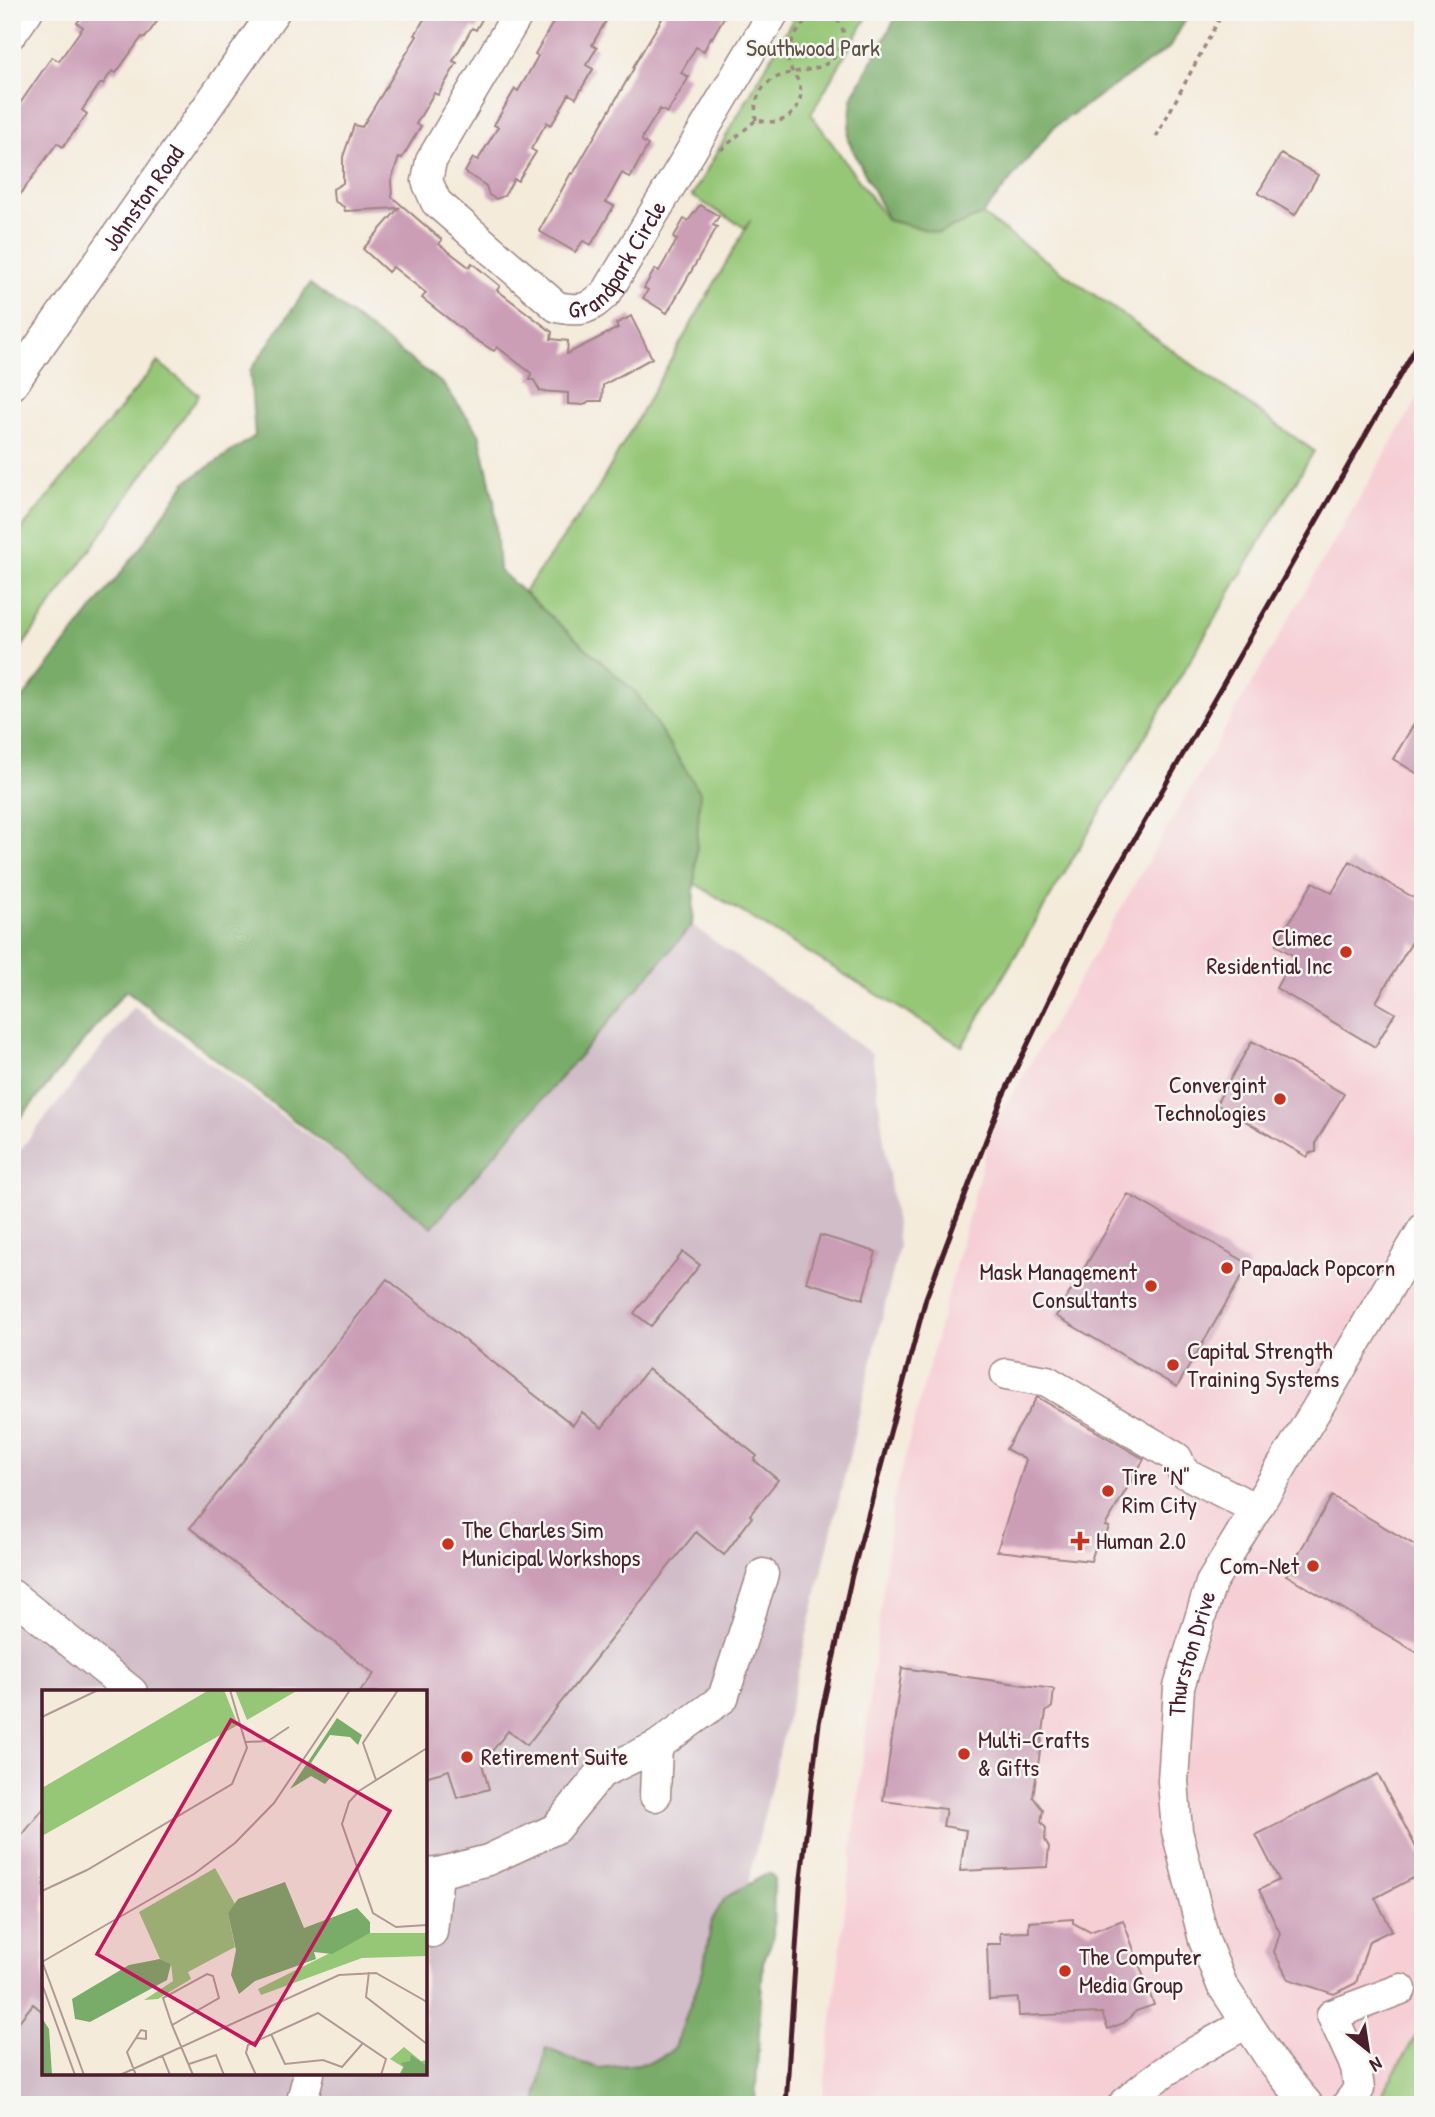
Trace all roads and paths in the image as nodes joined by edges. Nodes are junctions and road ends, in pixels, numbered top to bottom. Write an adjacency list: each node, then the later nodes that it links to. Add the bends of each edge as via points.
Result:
1 (27, 12): 8 (street)
2 (274, 12): 13 (street, Johnston Road)
3 (519, 12): 12 (street, Grandpark Circle, via 431,161 427,181 436,202 557,307 591,307 607,292)
4 (774, 12): 12 (street, Grandpark Circle)
5 (815, 12): 9 (path, via 791,44 788,60)
6 (827, 12): 9 (path, via 843,28 840,50 830,61)
7 (1223, 12): 11 (path)
8 (12, 33)
9 (792, 72): 10 (path, via 765,85 754,108); 10 (path, via 800,85 800,102 790,117 777,122)
10 (756, 120): 12 (path, via 720,152)
11 (1156, 137)
12 (691, 151)
13 (12, 385)
14 (1423, 1229): 16 (street, Thurston Drive)
15 (1006, 1374): 16 (street, via 1047,1381 1177,1458 1183,1472)
16 (1256, 1509): 25 (street, Thurston Drive, via 1211,1583 1179,1688 1173,1781 1177,1831 1204,1940 1223,1985)
17 (762, 1574): 20 (street, via 723,1698)
18 (12, 1595): 19 (street)
19 (130, 1690)
20 (657, 1746): 21 (street); 22 (street, via 601,1773 555,1829 488,1860)
21 (656, 1796)
22 (431, 1874): 23 (street)
23 (432, 1932)
24 (1401, 1989): 30 (street, via 1332,2015 1356,2067 1359,2089)
25 (1247, 2023): 28 (street, via 1179,2060); 29 (street, Thurston Drive)
26 (308, 2075): 27 (street)
27 (301, 2105)
28 (1123, 2105)
29 (1308, 2105)
30 (1347, 2105)

